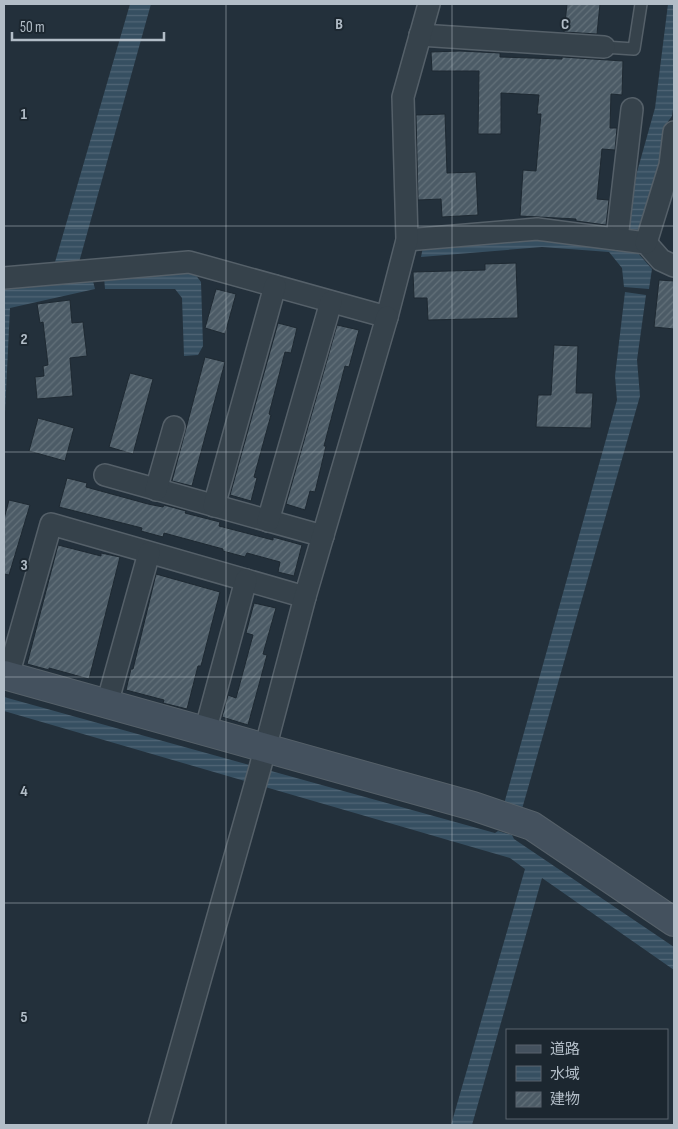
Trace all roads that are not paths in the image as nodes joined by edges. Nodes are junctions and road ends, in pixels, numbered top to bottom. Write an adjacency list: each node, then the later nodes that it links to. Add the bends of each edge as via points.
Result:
1 (429, 4): 3 (street)
2 (641, 4): 4 (lane, via 634,49)
3 (420, 35): 4 (street); 8 (street, via 403,97)
4 (604, 47)
5 (632, 109): 7 (street)
6 (674, 132): 9 (street, via 670,165)
7 (617, 239): 8 (street, via 536,228); 9 (street)
8 (407, 240): 14 (street)
9 (646, 243): 10 (street, via 661,260)
10 (674, 266)
11 (4, 278): 12 (street, via 189,262)
12 (274, 286): 13 (street); 18 (street)
13 (331, 302): 14 (street); 19 (street)
14 (387, 317): 20 (street)
15 (174, 427): 17 (street)
16 (105, 475): 17 (street)
17 (156, 490): 18 (street)
18 (214, 506): 19 (street)
19 (268, 521): 20 (street)
20 (323, 536): 23 (street)
21 (149, 553): 22 (street); 24 (street, via 51,524); 25 (street)
22 (246, 580): 23 (street); 26 (street)
23 (305, 597): 27 (street)
24 (6, 676): 25 (street)
25 (107, 704): 26 (street)
26 (205, 732): 27 (street)
27 (260, 767): 28 (street, via 473,806 532,826); 29 (street)
28 (674, 922)
29 (159, 1125)

